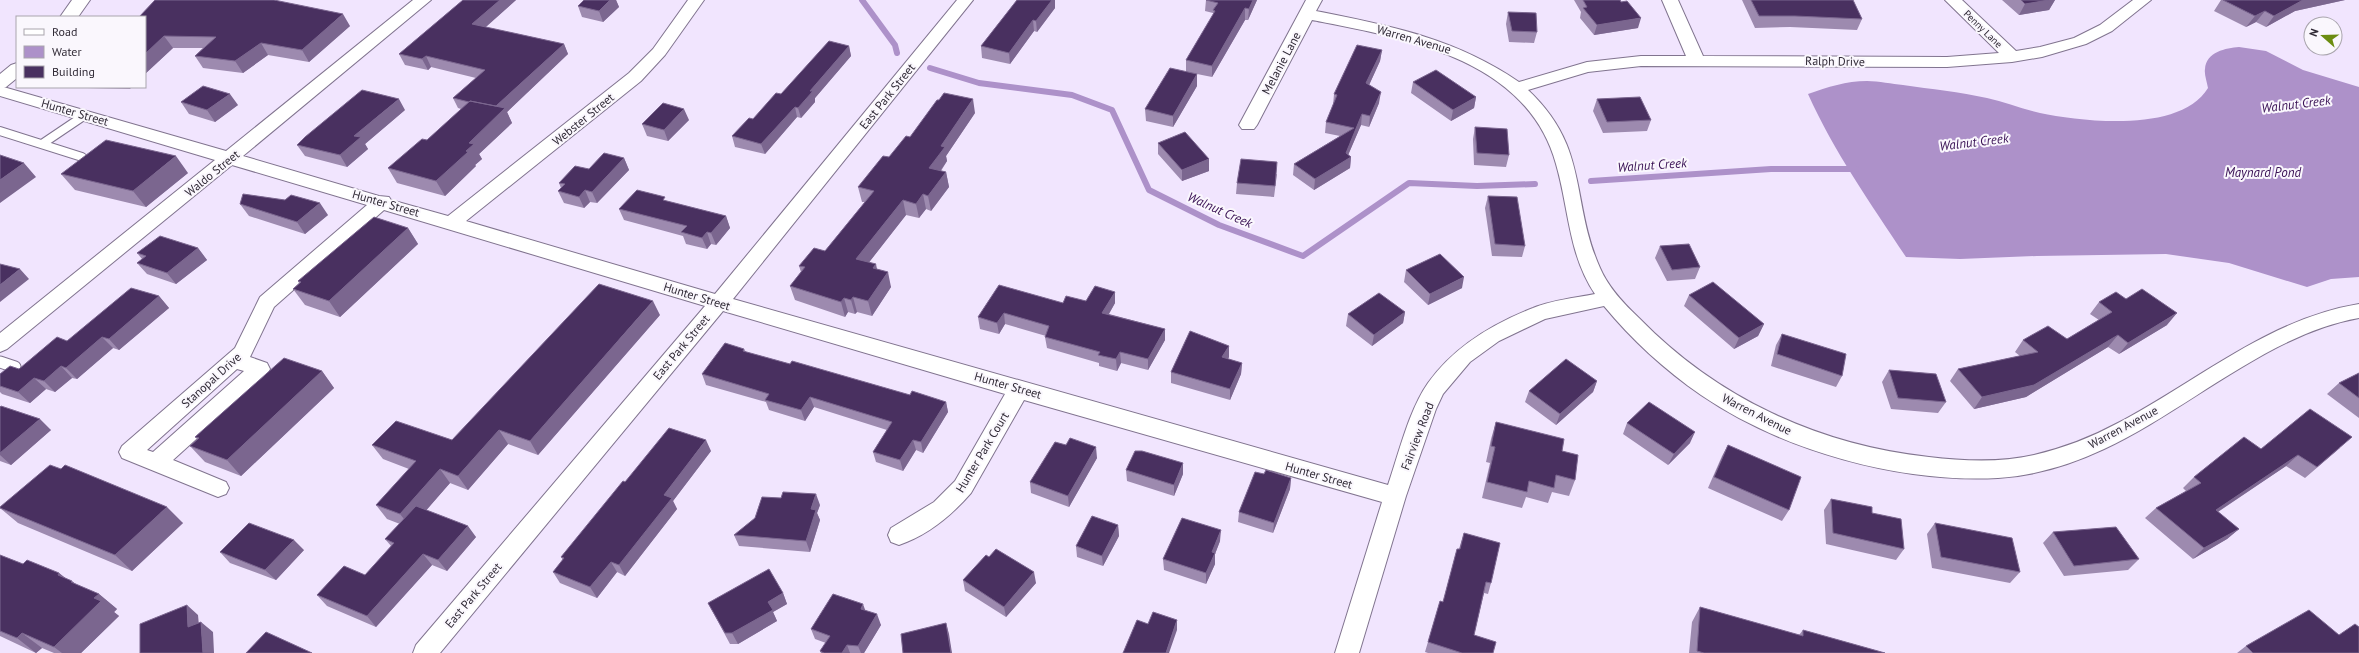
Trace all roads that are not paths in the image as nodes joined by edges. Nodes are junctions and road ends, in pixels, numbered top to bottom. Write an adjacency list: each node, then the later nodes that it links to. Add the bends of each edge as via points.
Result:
1 (81, 0): 9 (main road)
2 (423, 0): 21 (street, Waldo Street)
3 (696, 0): 23 (street, Webster Street, via 659,52 635,77)
4 (965, 0): 25 (street, East Park Street)
5 (1670, 0): 11 (street)
6 (1953, 0): 10 (street, Penny Lane)
7 (2143, 0): 10 (street, Ralph Drive, via 2106,28 2080,41 2042,52)
8 (1310, 7): 14 (street, Warren Avenue, via 1443,45 1483,64); 17 (street, Melanie Lane)
9 (70, 16)
10 (2012, 57): 11 (street, Ralph Drive, via 1947,62)
11 (1696, 60): 14 (street, Ralph Drive, via 1608,64 1568,72)
12 (16, 70): 13 (main road)
13 (0, 83)
14 (1516, 88): 24 (street, Warren Avenue, via 1550,124 1558,142 1583,250 1592,272)
15 (0, 91): 16 (street, Hunter Street)
16 (85, 115): 19 (lane); 21 (street, Hunter Street)
17 (1248, 125)
18 (0, 131): 19 (lane)
19 (42, 144): 20 (lane)
20 (82, 157)
21 (231, 157): 22 (street, Hunter Street); 27 (street, Waldo Street)
22 (383, 202): 23 (street, Hunter Street); 28 (street, Stanopal Drive, via 267,302 259,313 247,345)
23 (453, 222): 25 (street, Hunter Street)
24 (1608, 298): 26 (street, Warren Avenue, via 1647,341 1678,368 1727,400 1773,423 1831,448 1881,461 1963,470 2003,468 2062,458 2112,436 2287,331 2332,314); 34 (street, Fairview Road, via 1540,313 1492,336 1463,357 1436,389 1425,409)
25 (719, 303): 31 (street, Hunter Street); 36 (street, East Park Street)
26 (2359, 311)
27 (0, 344)
28 (234, 360): 32 (street, via 260,369); 32 (street, Stanopal Drive, via 130,452)
29 (0, 362): 30 (lane)
30 (15, 367)
31 (1019, 388): 34 (street, Hunter Street); 35 (street, Hunter Park Court, via 955,497 931,518)
32 (157, 462): 33 (street, Stanopal Drive)
33 (218, 488)
34 (1395, 496): 37 (street, Fairview Road)
35 (899, 534)
36 (425, 653)
37 (1347, 653)

